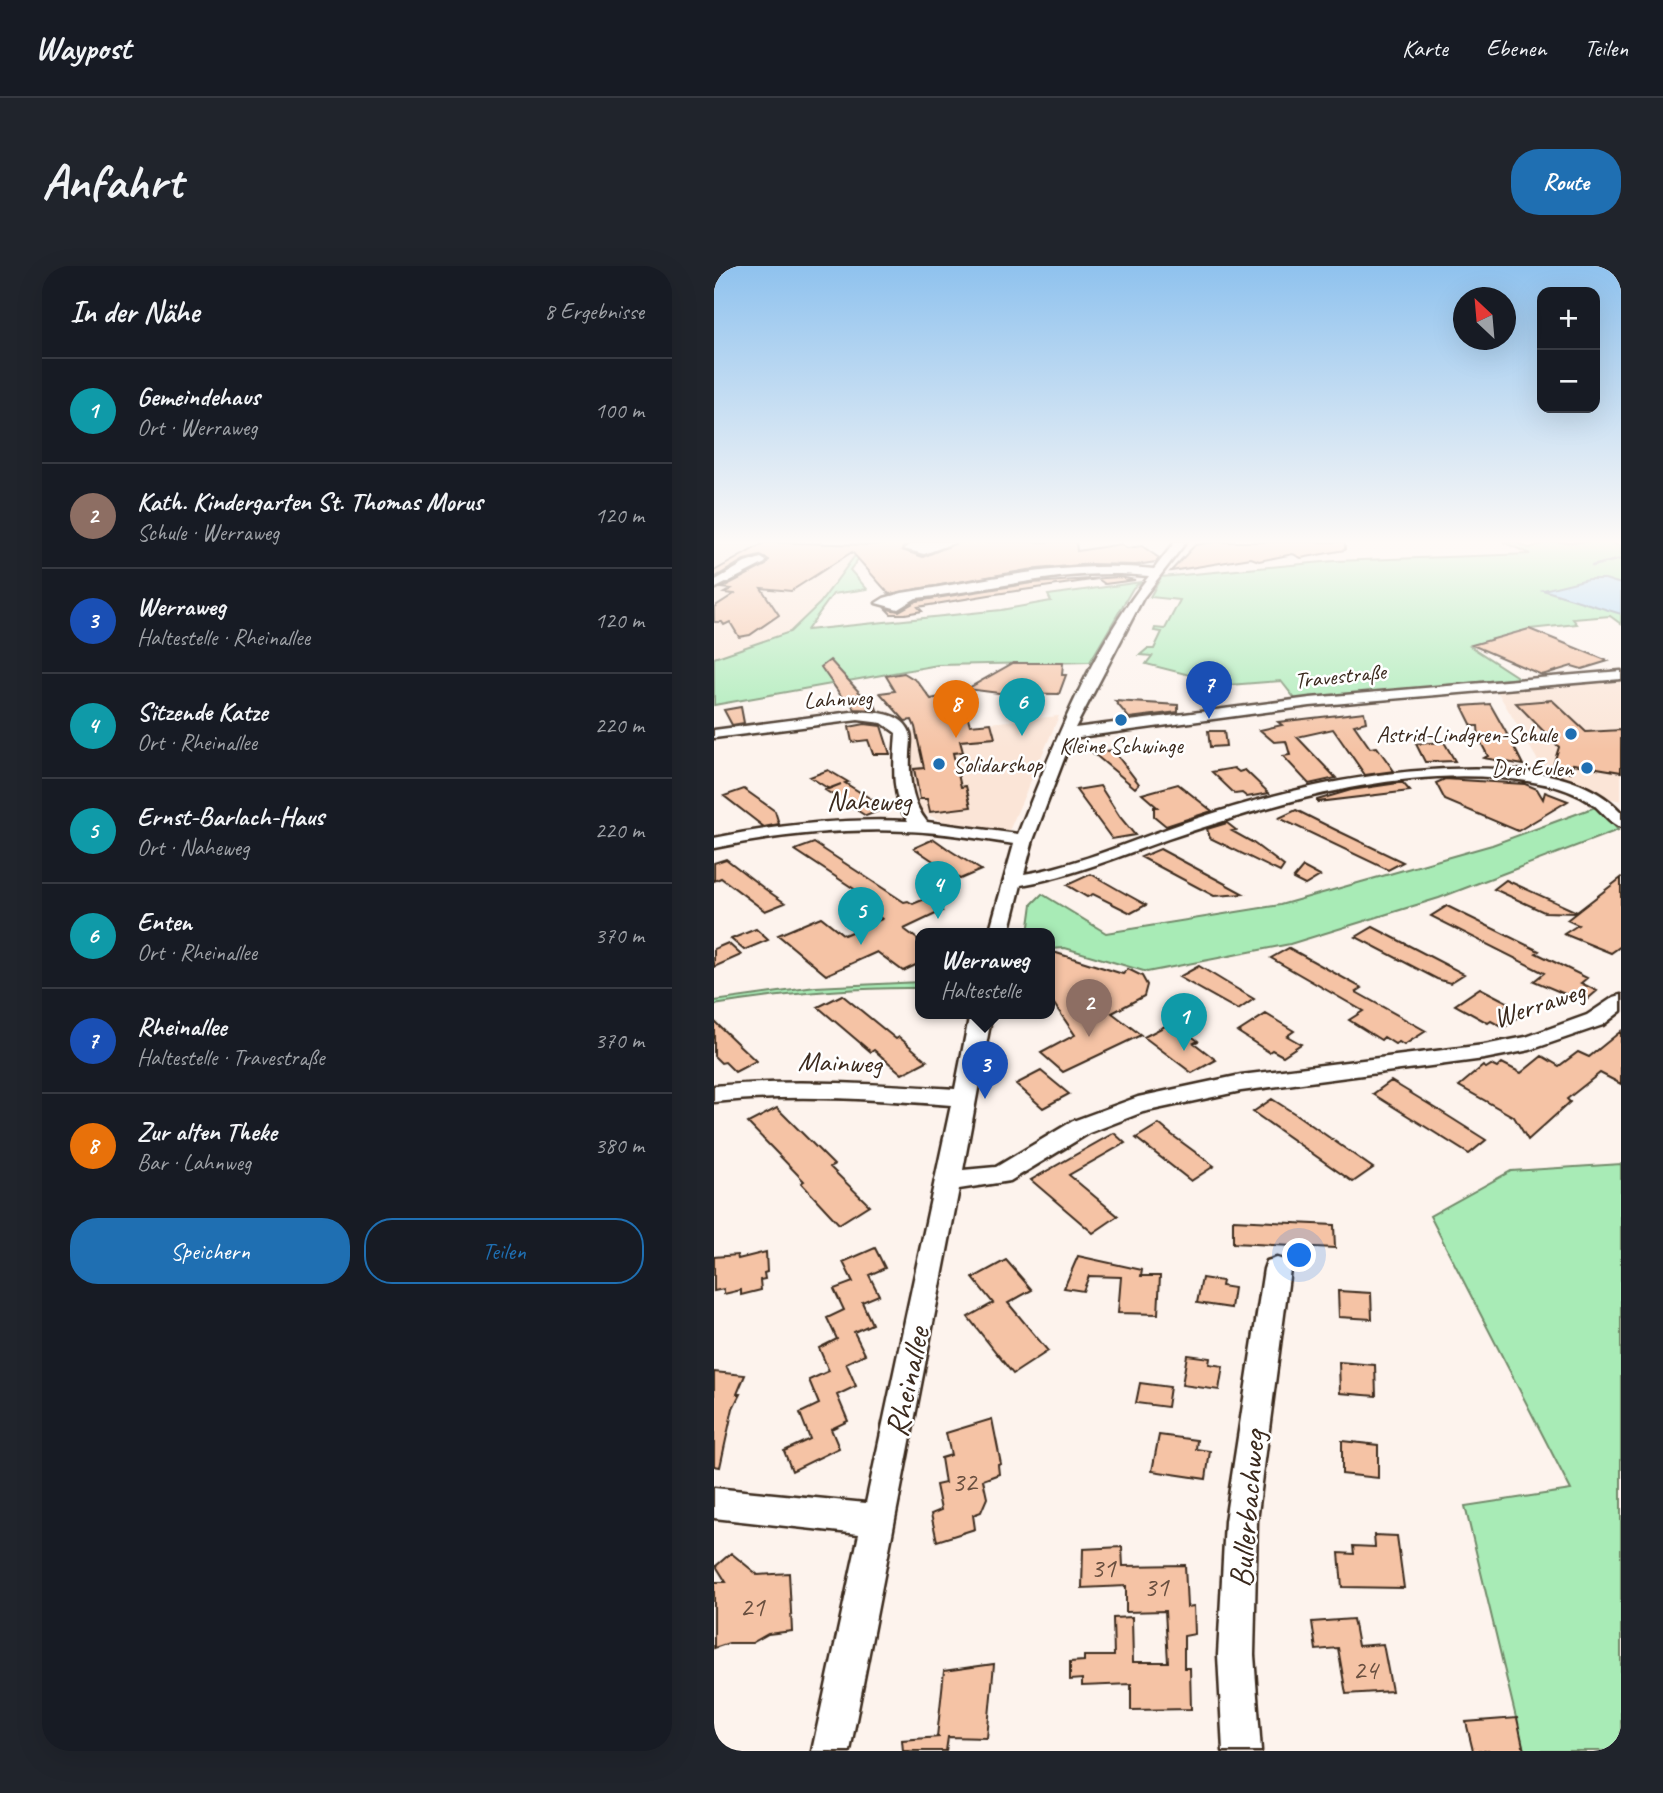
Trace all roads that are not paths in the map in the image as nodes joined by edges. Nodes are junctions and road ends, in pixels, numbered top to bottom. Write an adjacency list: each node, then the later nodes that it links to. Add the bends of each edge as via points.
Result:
1 (1130, 611): 4 (street)
2 (1621, 675): 4 (street, Travestraße, via 1301,703)
3 (714, 734): 7 (street, Lahnweg, via 851,716 893,722 903,733 906,807)
4 (1065, 734): 8 (street)
5 (1614, 805): 6 (street); 10 (street, via 1560,783 1528,776 1403,777 1281,799 1070,870)
6 (1621, 822)
7 (921, 827): 8 (street, Naheweg); 9 (street, Naheweg, via 811,827)
8 (1024, 840): 10 (street)
9 (714, 843)
10 (1012, 881): 11 (street)
11 (1000, 928)
12 (1621, 1001): 16 (street, Werraweg, via 1595,1020 1530,1042 1472,1054 1241,1083 1138,1105 1071,1132 1001,1175)
13 (980, 1019): 15 (street, Rheinallee)
14 (714, 1094): 15 (street, Mainweg, via 840,1089)
15 (965, 1098): 16 (street, Rheinallee)
16 (948, 1181): 19 (street, Rheinallee)
17 (1277, 1269): 21 (street, Bullerbachweg, via 1241,1521 1236,1655)
18 (714, 1503): 19 (street)
19 (879, 1520): 20 (street, Rheinallee)
20 (831, 1751)
21 (1242, 1751)

